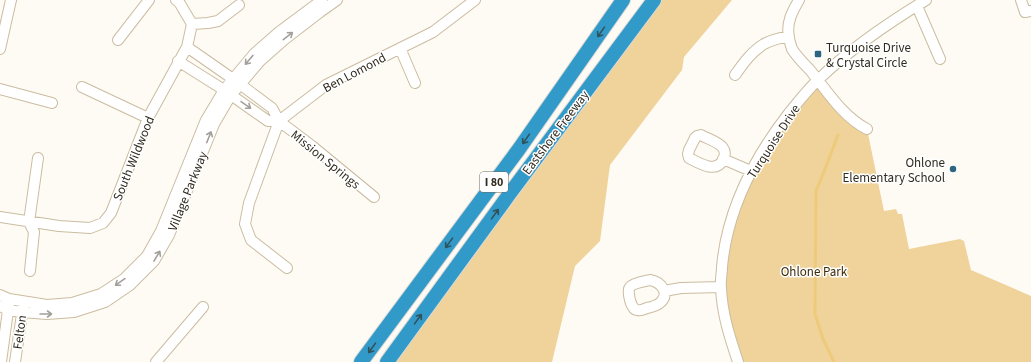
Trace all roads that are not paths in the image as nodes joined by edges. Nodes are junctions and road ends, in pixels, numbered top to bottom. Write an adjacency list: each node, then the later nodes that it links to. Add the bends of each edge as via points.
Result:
1 (11, 0): 20 (street)
2 (149, 0): 17 (street)
3 (176, 0): 15 (street)
4 (322, 0): 25 (street, Village Parkway, one-way to 25, via 259,50)
5 (338, 0): 25 (street, Village Parkway, one-way to 5, via 280,43)
6 (475, 0): 19 (street, Ben Lomond, via 433,32)
7 (623, 0): 52 (highway, Eastshore Freeway / I 80, one-way to 52, via 519,148)
8 (654, 0): 53 (highway, Eastshore Freeway / I 80, one-way to 8)
9 (799, 0): 16 (street, via 789,20)
10 (926, 0): 13 (street, Turquoise Drive)
11 (1021, 0): 14 (street, via 1025,12)
12 (239, 5): 15 (street, via 218,21)
13 (917, 6): 21 (street); 24 (street, Turquoise Drive, via 865,40)
14 (1031, 11)
15 (192, 24): 18 (street, South Wildwood)
16 (788, 36): 23 (street, via 756,49); 24 (street, via 793,49)
17 (118, 40)
18 (186, 47): 22 (street, South Wildwood); 25 (street, Mission Springs)
19 (400, 48): 26 (street); 32 (street, Ben Lomond, via 326,85)
20 (0, 49)
21 (940, 59)
22 (178, 61): 29 (street, Mission Springs); 31 (street, South Wildwood)
23 (735, 75)
24 (818, 80): 33 (street, via 842,110); 36 (street, Turquoise Drive, via 782,123)
25 (237, 81): 29 (street, Village Parkway); 32 (street, Mission Springs, via 272,108)
26 (416, 83)
27 (82, 87): 31 (street)
28 (0, 89): 30 (street)
29 (227, 92): 32 (street, Mission Springs, one-way to 32, via 268,121); 45 (street, Village Parkway, one-way to 45, via 206,120 162,231 147,256 124,279 101,294 72,303 47,306); 48 (street, Village Parkway, one-way to 29, via 74,312 105,302 130,285 154,261 169,235)
30 (52, 103)
31 (148, 118): 39 (street, South Wildwood, via 111,212 103,222 90,228)
32 (279, 121): 37 (street, Mission Springs); 40 (street, via 249,203 245,224 251,240)
33 (867, 129)
34 (38, 158): 39 (street)
35 (723, 159): 36 (street)
36 (751, 171): 42 (street, Turquoise Drive, via 730,225 723,255)
37 (374, 197)
38 (0, 217): 39 (street, South Wildwood)
39 (29, 222): 41 (street, via 34,232)
40 (287, 268)
41 (30, 271)
42 (720, 288): 43 (street); 54 (street, Turquoise Drive, via 724,314)
43 (664, 290)
44 (5, 297): 45 (street, Village Parkway); 47 (street, Felton)
45 (23, 302): 48 (street, Felton)
46 (203, 307): 51 (street)
47 (4, 308): 48 (street, Village Parkway); 49 (street, Felton)
48 (22, 312): 50 (street, Felton)
49 (1, 362)
50 (14, 362)
51 (156, 362)
52 (361, 362)
53 (387, 362)
54 (738, 362)

